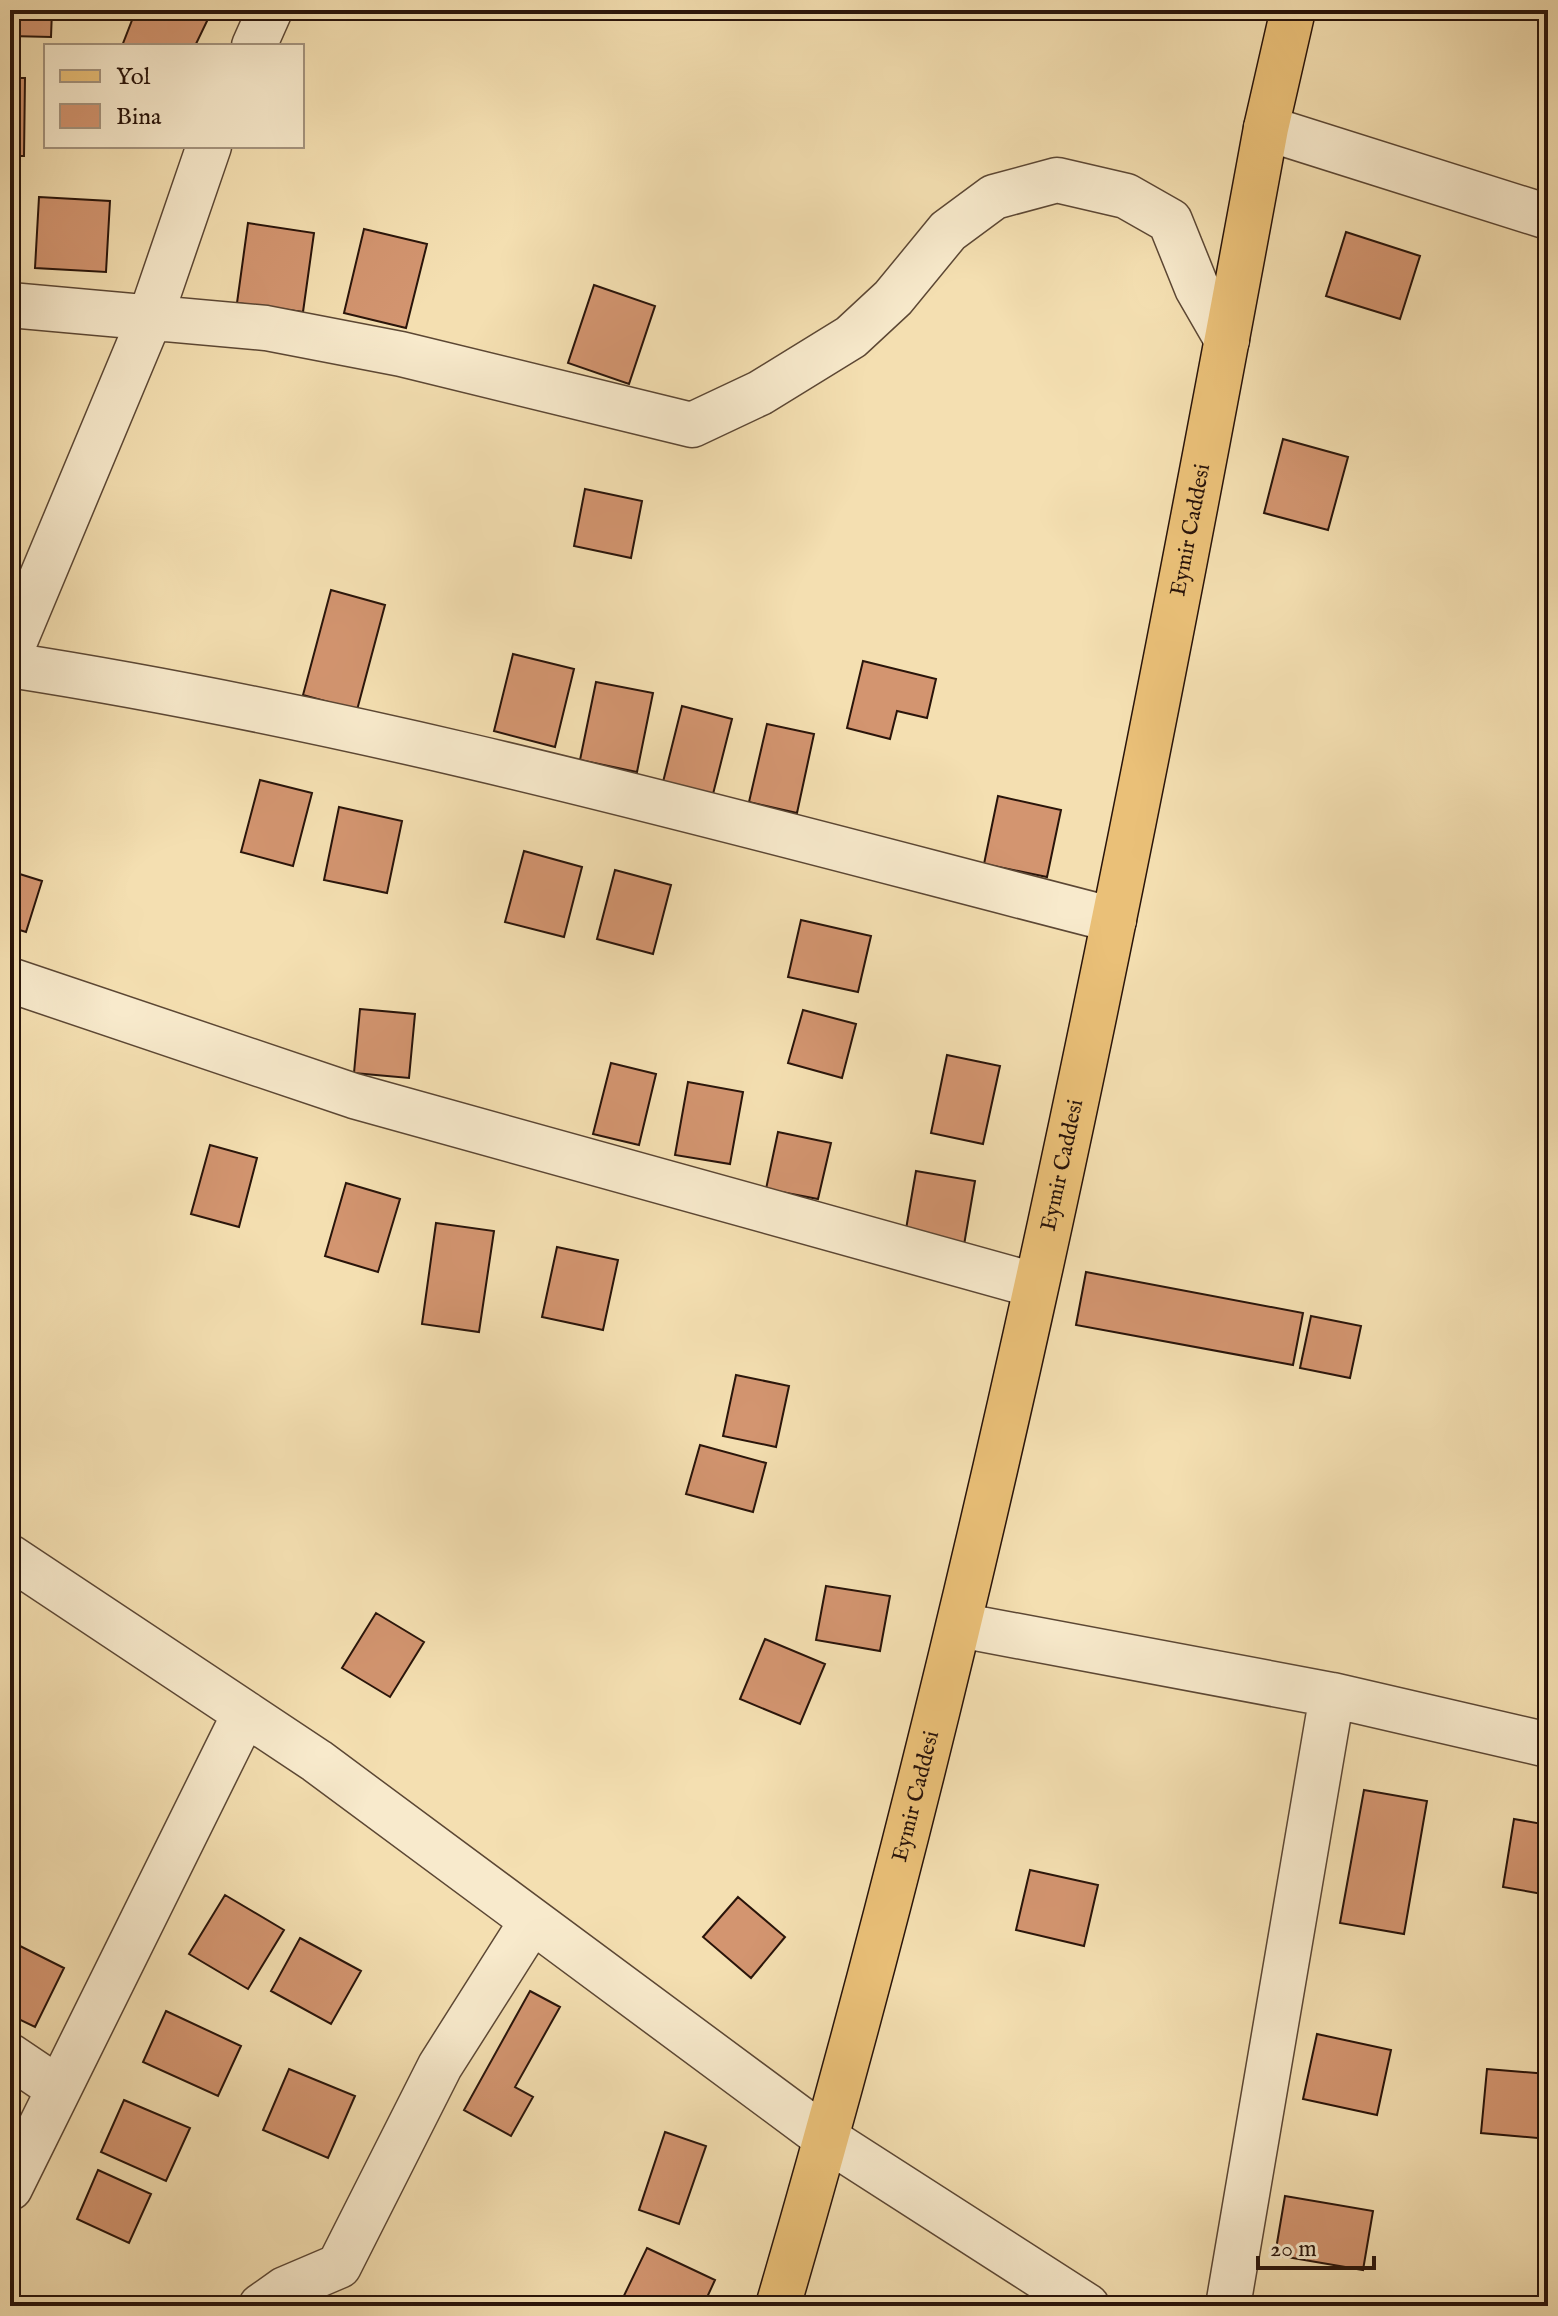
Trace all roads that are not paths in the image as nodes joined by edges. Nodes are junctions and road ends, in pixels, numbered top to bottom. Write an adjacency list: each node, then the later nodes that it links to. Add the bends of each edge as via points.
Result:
1 (270, 10): 3 (street)
2 (1293, 10): 4 (main road, Eymir Caddesi)
3 (255, 44)
4 (1266, 128): 6 (street); 9 (main road, Eymir Caddesi)
5 (208, 148): 8 (street)
6 (1548, 217)
7 (10, 305): 8 (street)
8 (150, 318): 9 (street, via 266,328 401,354 692,425 760,393 851,337 893,298 948,231 994,197 1057,180 1126,196 1170,221 1197,288); 10 (street)
9 (1227, 340): 12 (main road, Eymir Caddesi)
10 (10, 653)
11 (10, 665): 12 (street, via 175,690 450,750)
12 (1114, 920): 14 (main road, Eymir Caddesi)
13 (10, 980): 14 (street, via 354,1096)
14 (1034, 1285): 16 (main road, Eymir Caddesi)
15 (10, 1557): 18 (street)
16 (959, 1625): 17 (street); 23 (main road, Eymir Caddesi)
17 (1332, 1695): 19 (street); 28 (street)
18 (245, 1713): 20 (street); 22 (street)
19 (1548, 1745)
20 (532, 1921): 23 (street); 25 (street, via 440,2066 339,2266 285,2289)
21 (10, 2056): 22 (street)
22 (59, 2089): 24 (street)
23 (827, 2139): 26 (main road, Eymir Caddesi); 27 (street)
24 (10, 2188)
25 (261, 2306)
26 (778, 2306)
27 (1087, 2306)
28 (1228, 2306)

